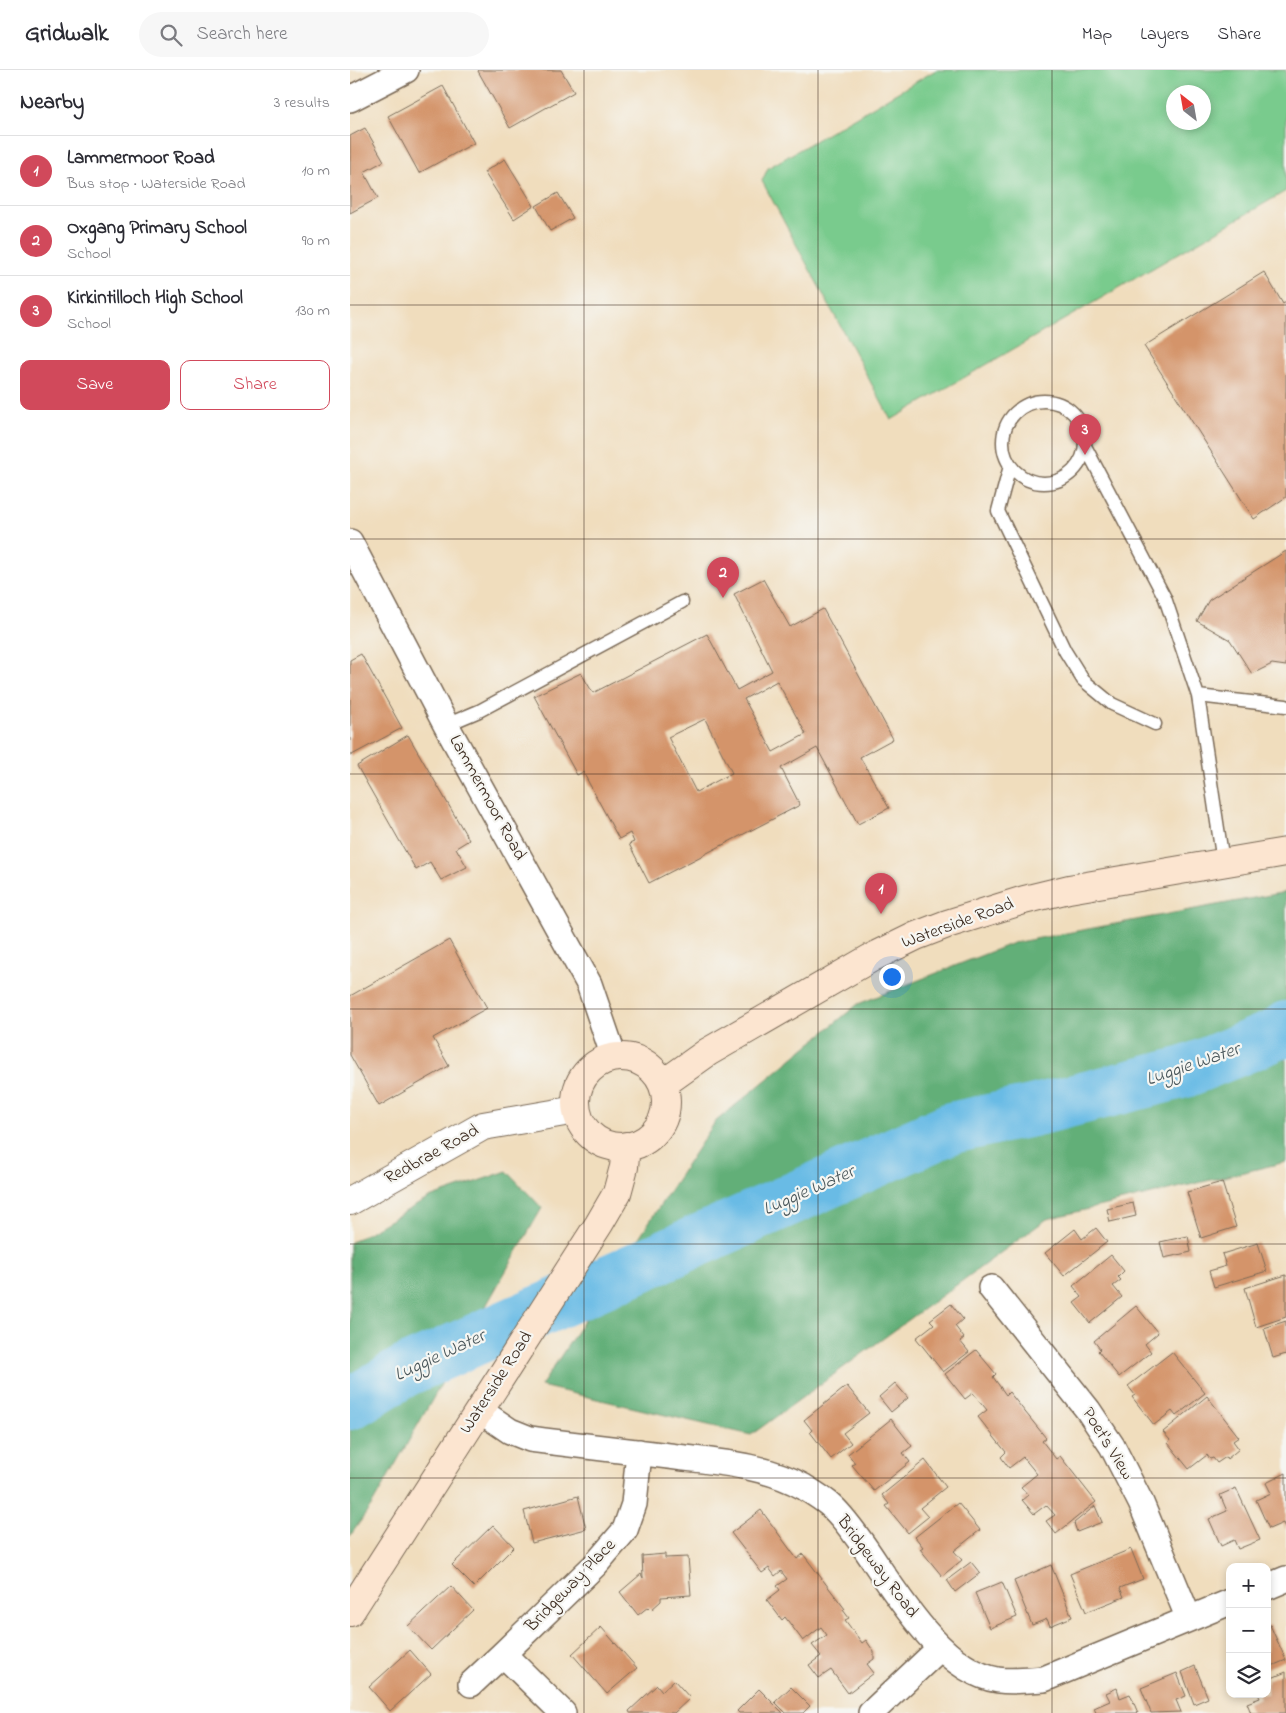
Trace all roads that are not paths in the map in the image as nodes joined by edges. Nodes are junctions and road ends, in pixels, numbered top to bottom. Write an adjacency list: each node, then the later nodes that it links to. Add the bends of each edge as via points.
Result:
1 (406, 70): 2 (street)
2 (350, 99)
3 (1085, 446): 4 (lane, via 1073,472 1047,484 1020,476); 4 (lane, via 1082,427 1071,411 1060,404 1034,402 1022,407 1005,428 1002,440); 7 (lane, via 1165,598)
4 (1010, 466): 9 (lane, via 998,511 1065,651 1083,680 1112,704)
5 (352, 552): 10 (street, Lammermoor Road)
6 (682, 602): 10 (lane, via 479,711)
7 (1198, 696): 8 (lane); 12 (lane)
8 (1286, 706)
9 (1155, 724)
10 (446, 725): 13 (street, Lammermoor Road, via 589,984)
11 (1286, 852): 12 (main road, Waterside Road)
12 (1223, 862): 14 (main road, Waterside Road, via 1069,889 1024,900 916,936 871,958 708,1052)
13 (614, 1057): 14 (main road, via 642,1062); 15 (main road, via 592,1067 584,1076 577,1090)
14 (663, 1084): 16 (main road, via 666,1107 661,1122 652,1134)
15 (576, 1110): 16 (main road, via 582,1125 599,1141); 17 (street, Redbrae Road, via 483,1126)
16 (626, 1146): 19 (main road, Waterside Road, via 617,1193)
17 (350, 1200)
18 (991, 1288): 25 (street, Poet's View, via 1088,1410 1112,1446 1141,1503)
19 (479, 1410): 20 (street, Bridgeway Road, via 530,1439); 24 (main road, Waterside Road)
20 (639, 1452): 26 (street, Bridgeway Road, via 775,1473 829,1504); 27 (street, Bridgeway Place, via 634,1504 625,1530 596,1564)
21 (1286, 1579): 22 (street)
22 (1271, 1585)
23 (1226, 1604): 25 (street, Bridgeway Road)
24 (350, 1612)
25 (1189, 1619): 26 (street, Bridgeway Road, via 1044,1679 998,1680 958,1663)
26 (940, 1648): 30 (street)
27 (503, 1654): 28 (street, Bridgeway Place); 29 (street)
28 (470, 1684)
29 (563, 1713)
30 (871, 1713)

